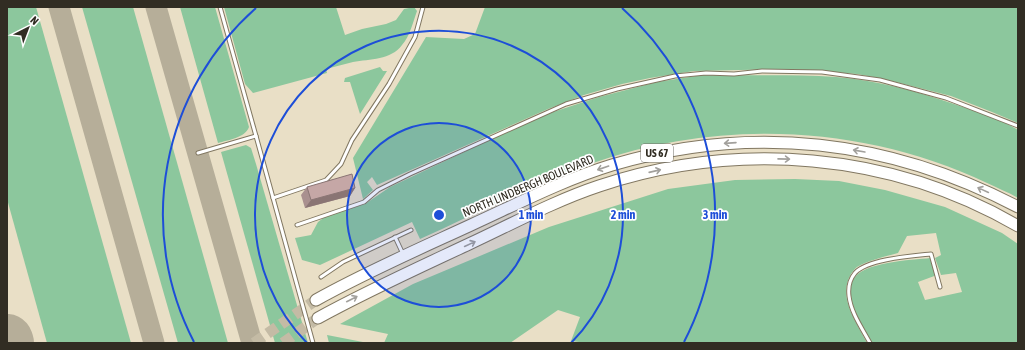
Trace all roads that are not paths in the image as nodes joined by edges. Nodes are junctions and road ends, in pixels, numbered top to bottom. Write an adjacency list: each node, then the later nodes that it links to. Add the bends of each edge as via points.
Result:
1 (220, 7): 4 (lane)
2 (423, 7): 6 (lane, via 415,37 389,84 352,140 341,164 326,180)
3 (1018, 126): 8 (lane, via 946,98 880,80 822,72 777,71 675,76 566,104 410,174 378,190 364,202)
4 (256, 136): 5 (lane); 6 (lane)
5 (198, 153)
6 (273, 198): 17 (lane)
7 (1018, 207): 12 (highway, NORTH LINDBERGH BOULEVARD / US 67, one-way to 12, via 944,173 881,155 806,144 720,144 664,152 584,175)
8 (298, 226)
9 (1018, 226): 16 (highway, US 67, one-way to 9, via 386,283 571,197 625,178 709,161 794,159 844,164 879,171 960,197)
10 (411, 230): 11 (lane)
11 (395, 237): 12 (lane); 13 (lane, via 343,262)
12 (404, 255): 15 (highway, NORTH LINDBERGH BOULEVARD / US 67)
13 (321, 277)
14 (940, 287): 18 (lane, via 931,254 893,258 863,267 854,274 849,286 849,297 854,314)
15 (316, 300)
16 (318, 318)
17 (313, 343)
18 (870, 343)

